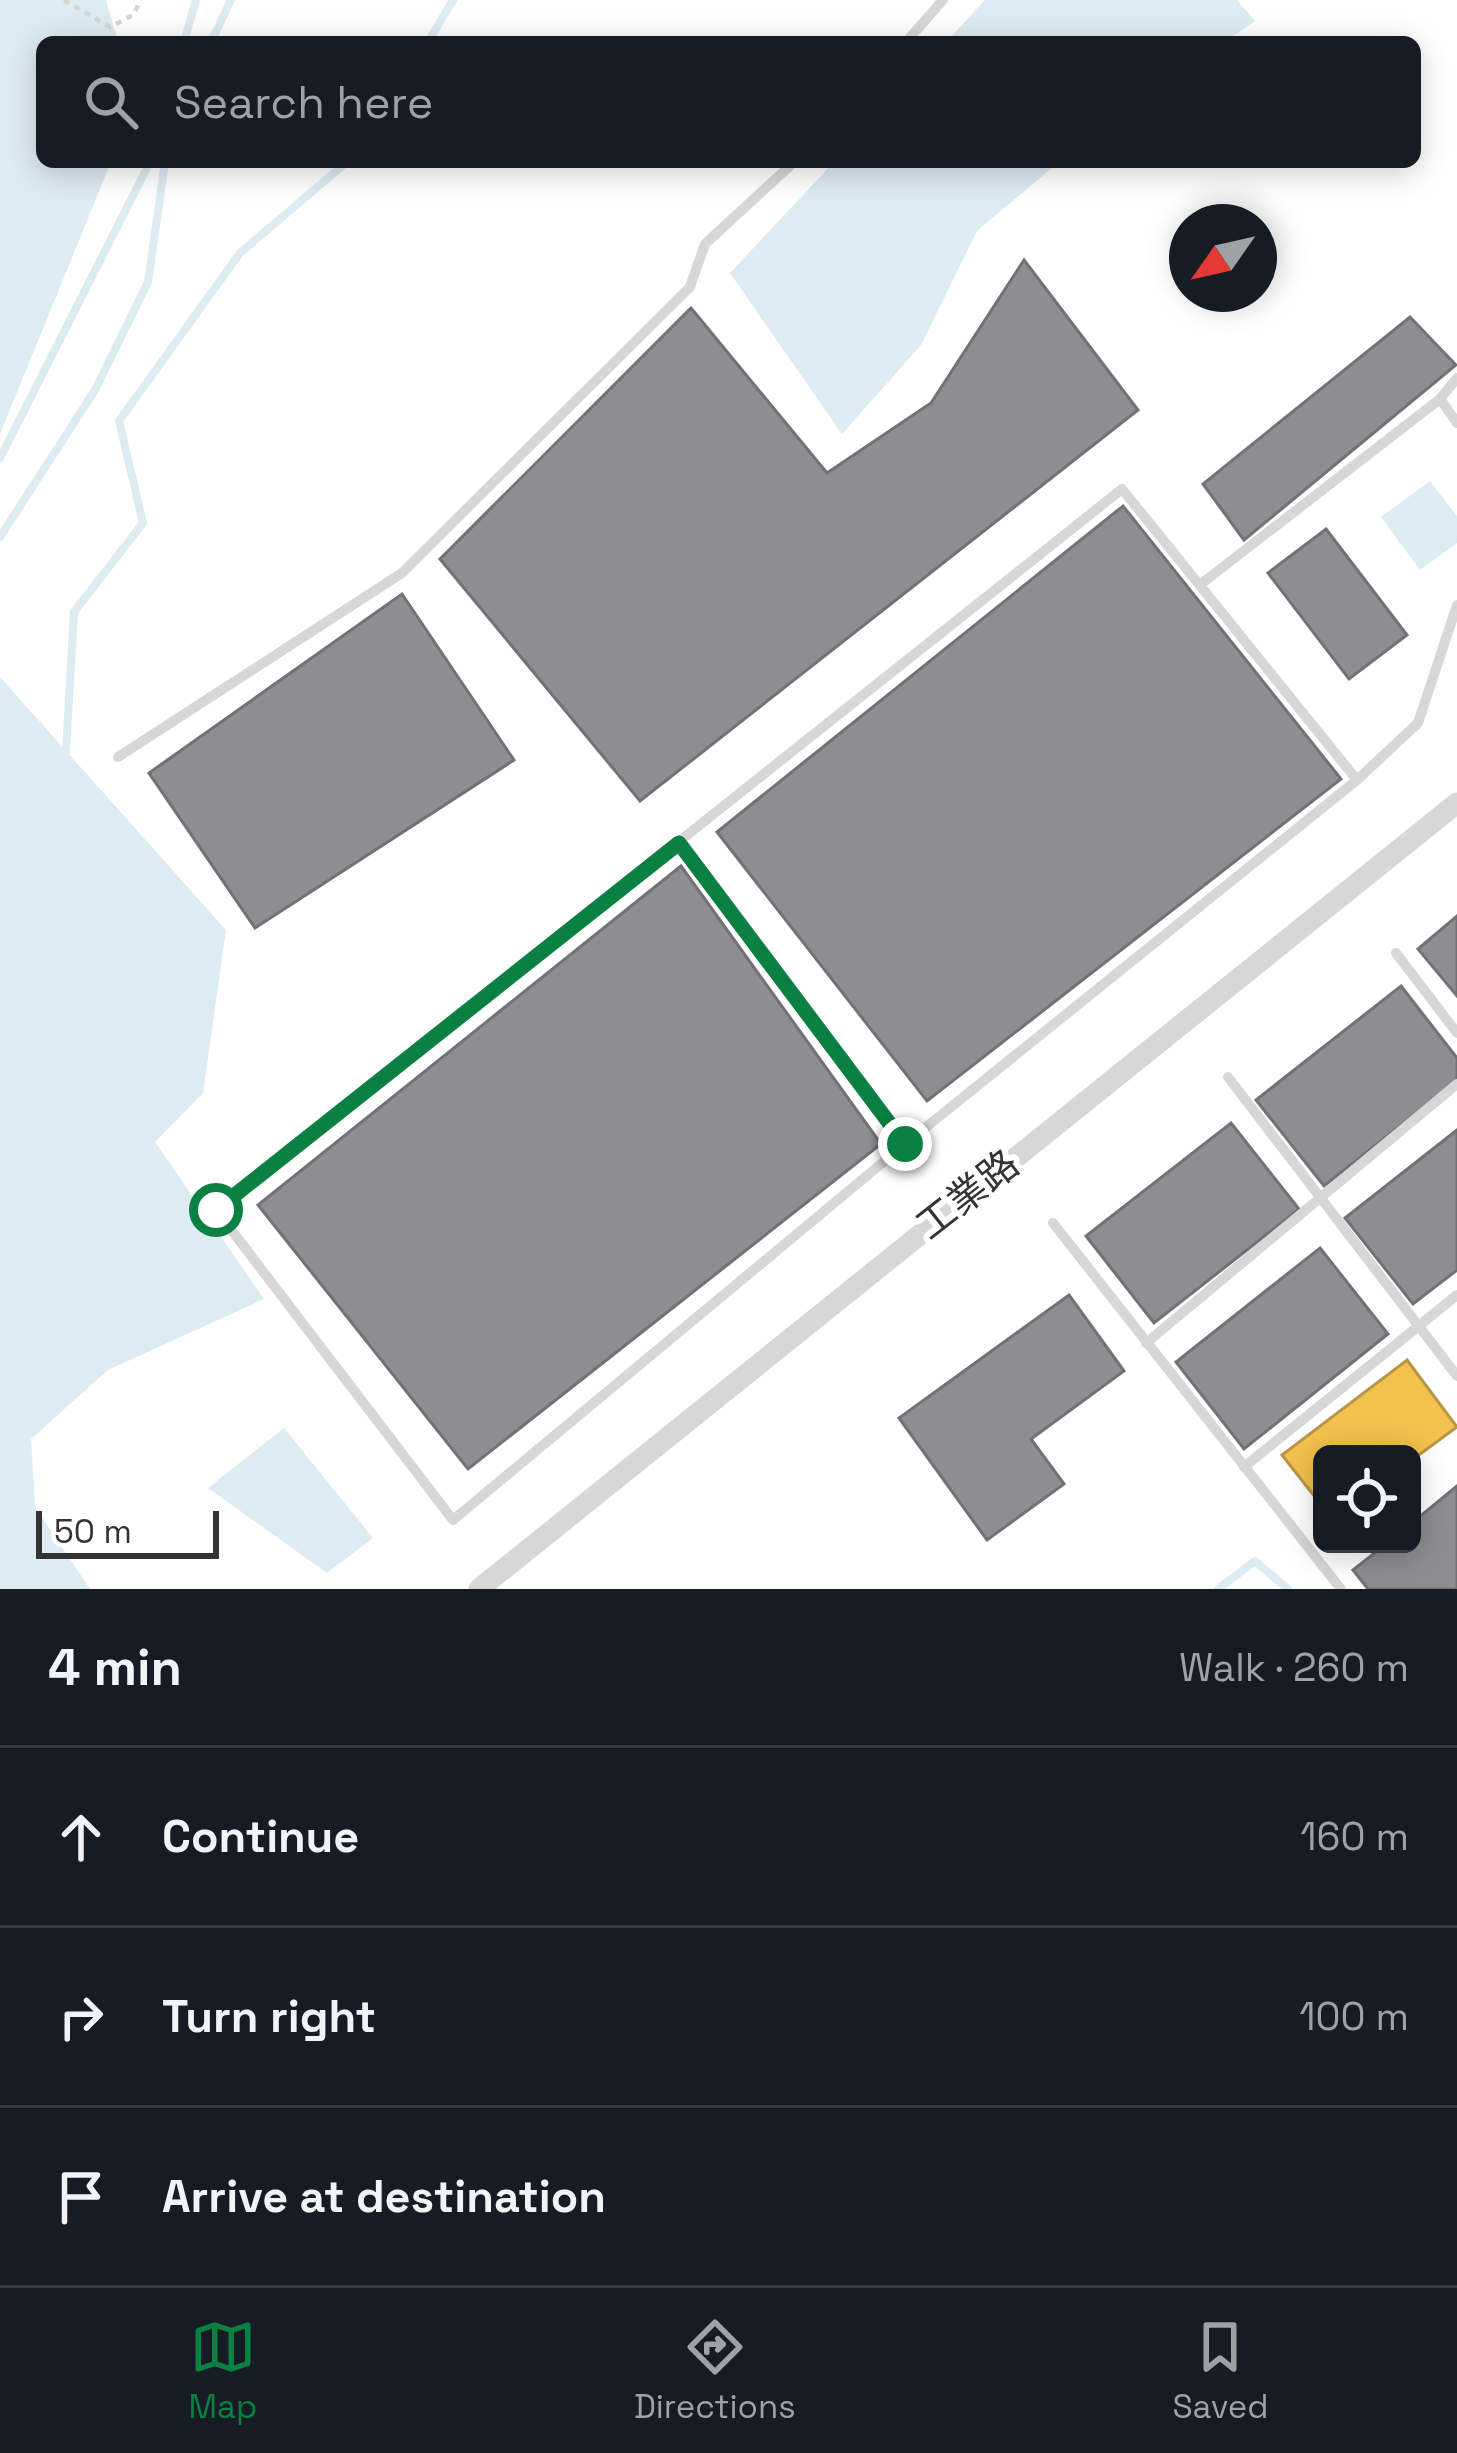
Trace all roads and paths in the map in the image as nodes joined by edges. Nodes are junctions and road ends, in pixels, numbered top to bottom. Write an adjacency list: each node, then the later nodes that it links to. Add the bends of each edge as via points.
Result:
1 (64, 0): 2 (path, via 110,27 133,15)
2 (141, 0)
3 (943, 0): 4 (lane)
4 (911, 36)
5 (787, 168): 11 (lane, via 705,244 690,287 402,573)
6 (1457, 378): 7 (lane)
7 (1440, 400): 8 (lane); 9 (lane)
8 (1457, 423)
9 (1202, 584): 12 (lane); 14 (lane, via 1122,489)
10 (1457, 605): 12 (lane, via 1418,723)
11 (118, 757)
12 (1357, 780): 19 (lane)
13 (1453, 811): 27 (street, 工業路)
14 (679, 843): 19 (lane); 19 (lane, via 216,1210 453,1520)
15 (1396, 952): 16 (lane)
16 (1457, 1033)
17 (1228, 1077): 20 (lane)
18 (1457, 1084): 20 (lane)
19 (905, 1144)
20 (1320, 1197): 23 (lane); 24 (lane)
21 (1053, 1223): 24 (lane)
22 (1457, 1294): 23 (lane)
23 (1418, 1326): 25 (lane); 26 (lane)
24 (1146, 1342): 26 (lane)
25 (1457, 1376)
26 (1244, 1467): 28 (lane)
27 (479, 1589)
28 (1341, 1589)

